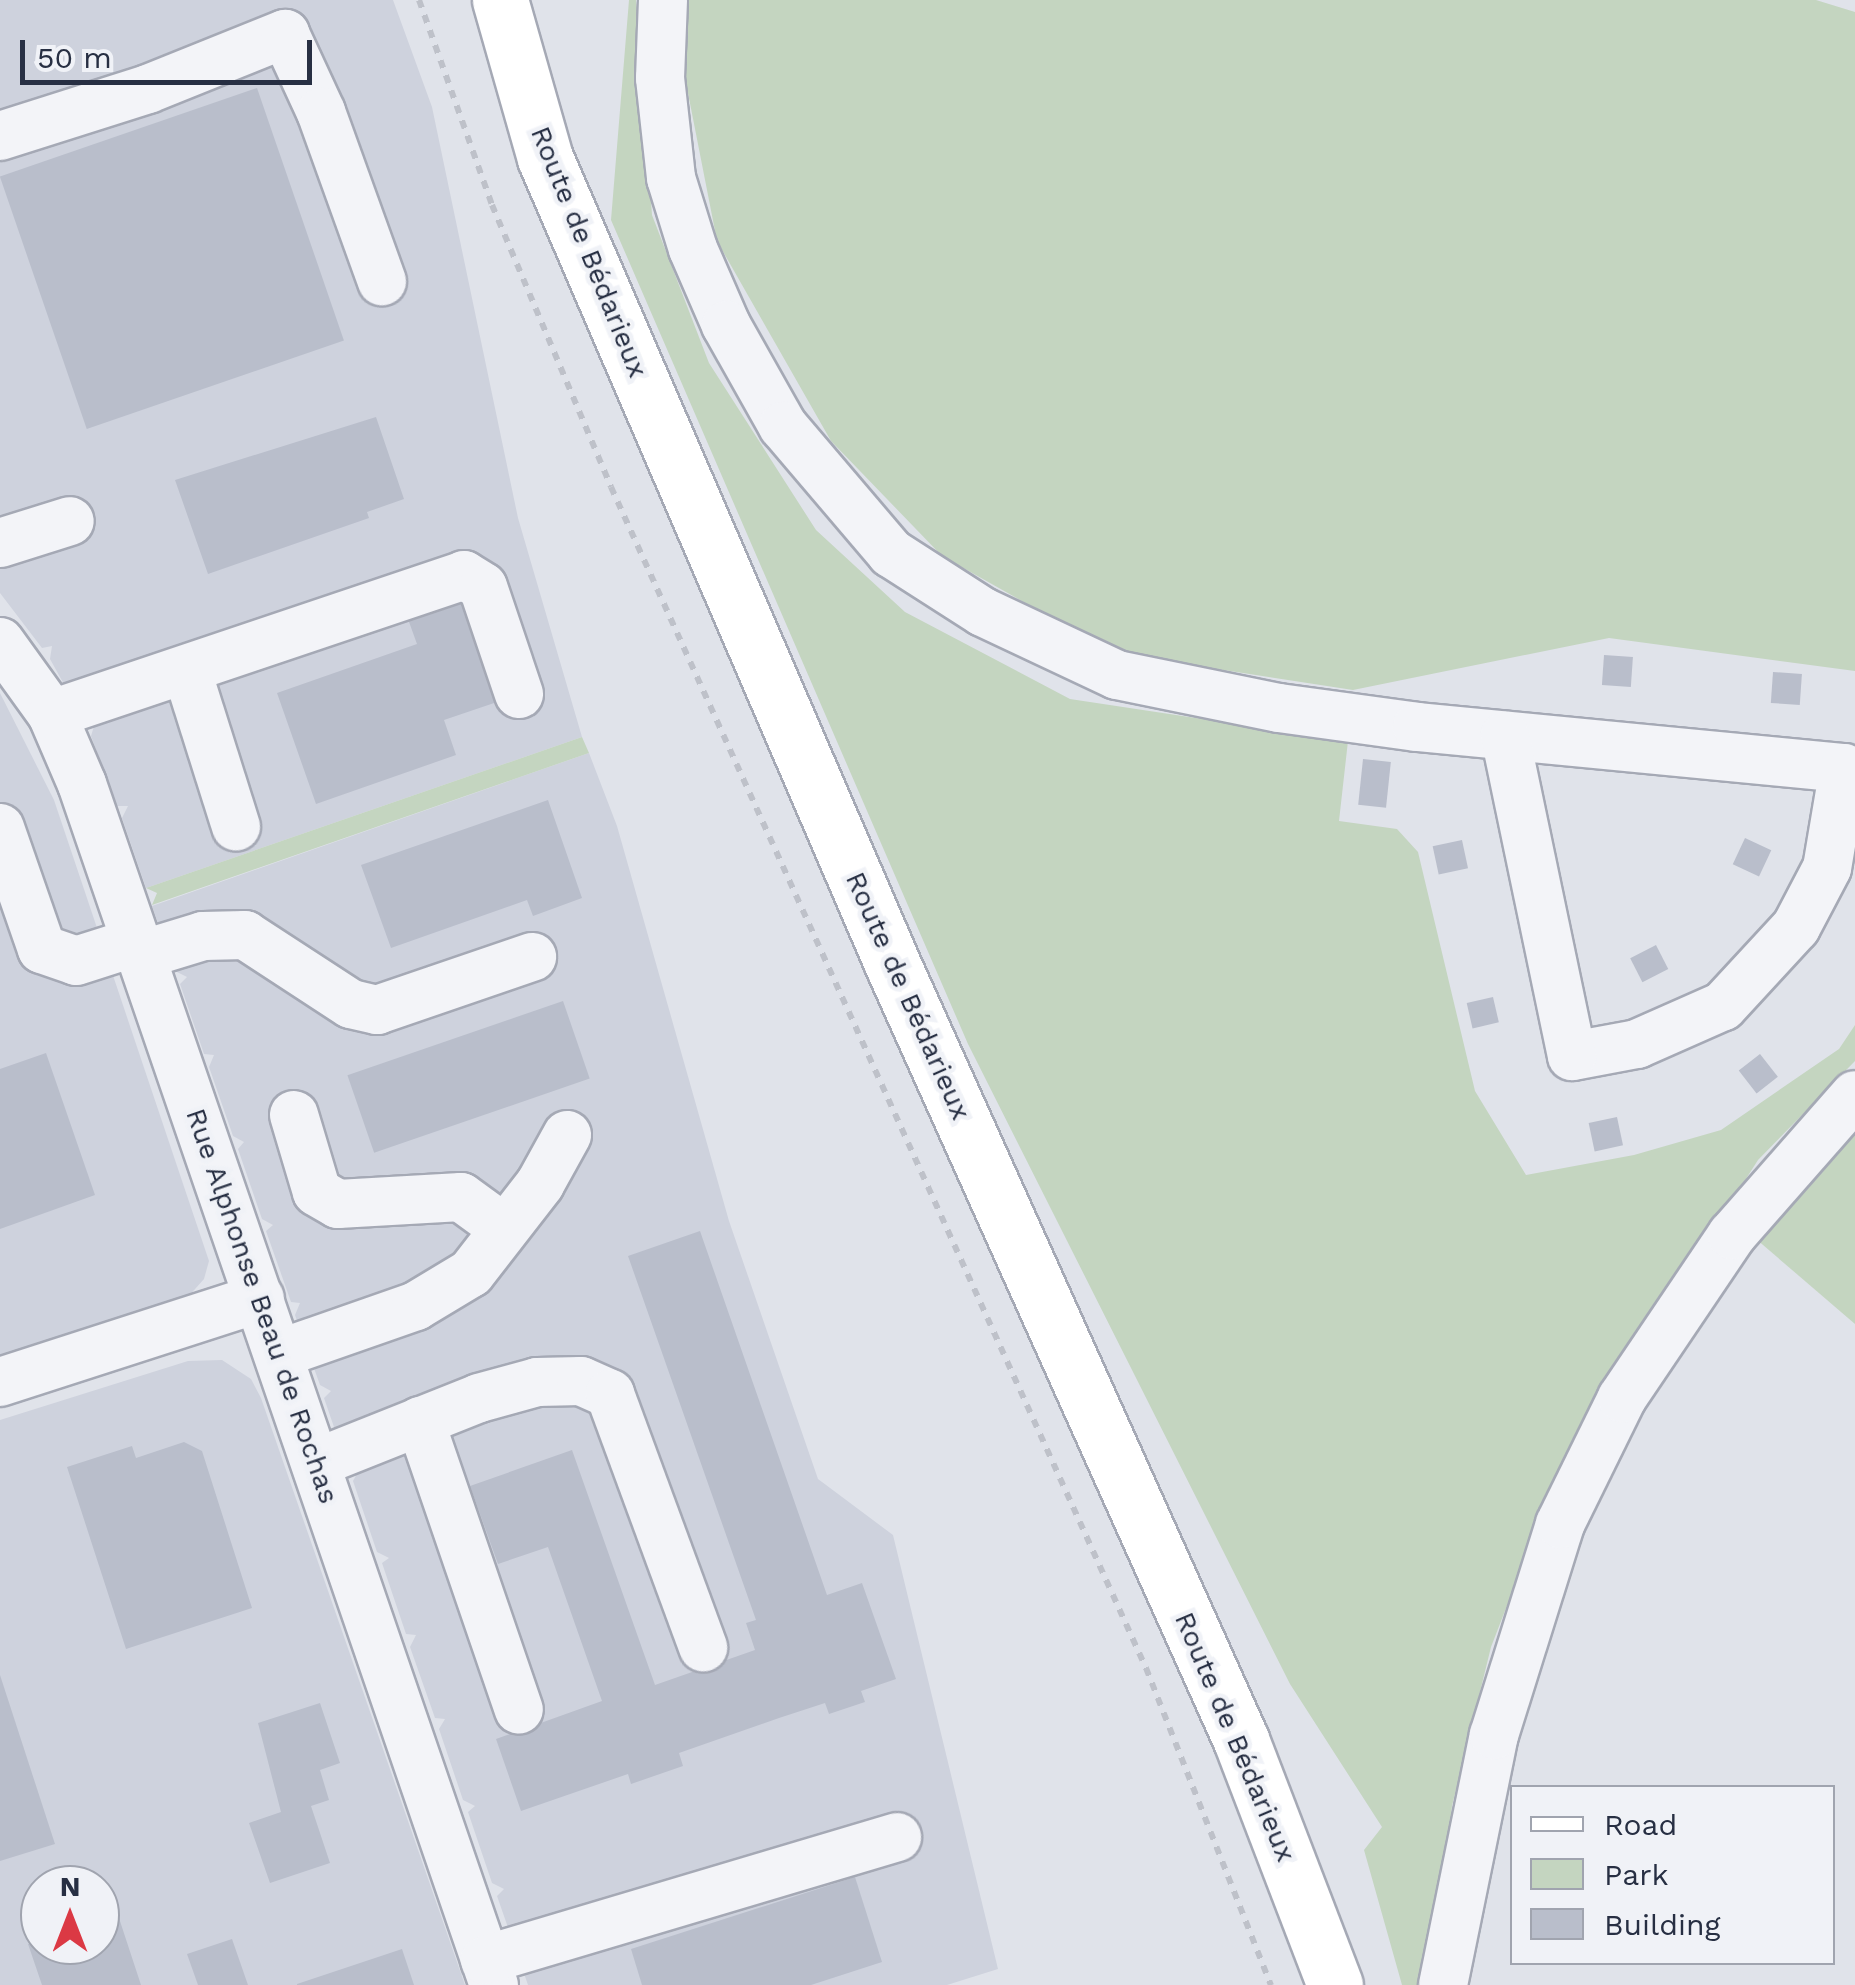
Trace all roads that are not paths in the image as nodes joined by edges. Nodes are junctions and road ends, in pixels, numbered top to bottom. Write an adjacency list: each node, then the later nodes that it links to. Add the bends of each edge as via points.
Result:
1 (500, 0): 29 (main road, Route de Bédarieux, via 545,158 892,963 1241,1740)
2 (662, 0): 11 (street, via 660,78 672,178 693,249 726,325 784,426 890,553 983,612 1117,675 1278,708)
3 (0, 136): 4 (street, via 148,89 286,34 322,112)
4 (382, 281)
5 (70, 520): 6 (street)
6 (0, 543)
7 (0, 642): 10 (street, Rue Alphonse Beau de Rochas)
8 (187, 672): 9 (street, via 464,575 483,587); 10 (street); 12 (street)
9 (519, 694)
10 (52, 714): 14 (street, Rue Alphonse Beau de Rochas)
11 (1505, 736): 11 (street, via 1572,1056 1637,1044 1722,1006 1796,927 1827,868 1844,768)
12 (236, 826)
13 (0, 828): 14 (street, via 42,949 76,961)
14 (139, 948): 15 (street, via 244,935 351,1004 378,1010); 20 (street, Rue Alphonse Beau de Rochas)
15 (532, 957)
16 (1855, 1095): 30 (street, via 1732,1235 1622,1398 1560,1524 1494,1735)
17 (294, 1115): 19 (street, via 317,1192 338,1204 461,1198)
18 (567, 1135): 19 (street)
19 (505, 1229): 21 (street, via 471,1273 416,1306)
20 (260, 1298): 21 (street, Rue Alphonse Beau de Rochas); 22 (street)
21 (279, 1354): 24 (street, Rue Alphonse Beau de Rochas)
22 (0, 1382)
23 (420, 1421): 24 (street); 25 (street, via 537,1382 581,1381 610,1394); 26 (street)
24 (316, 1463): 28 (street, Rue Alphonse Beau de Rochas)
25 (703, 1647)
26 (519, 1710)
27 (897, 1836): 28 (street)
28 (489, 1972)
29 (1335, 1985)
30 (1443, 1985)

